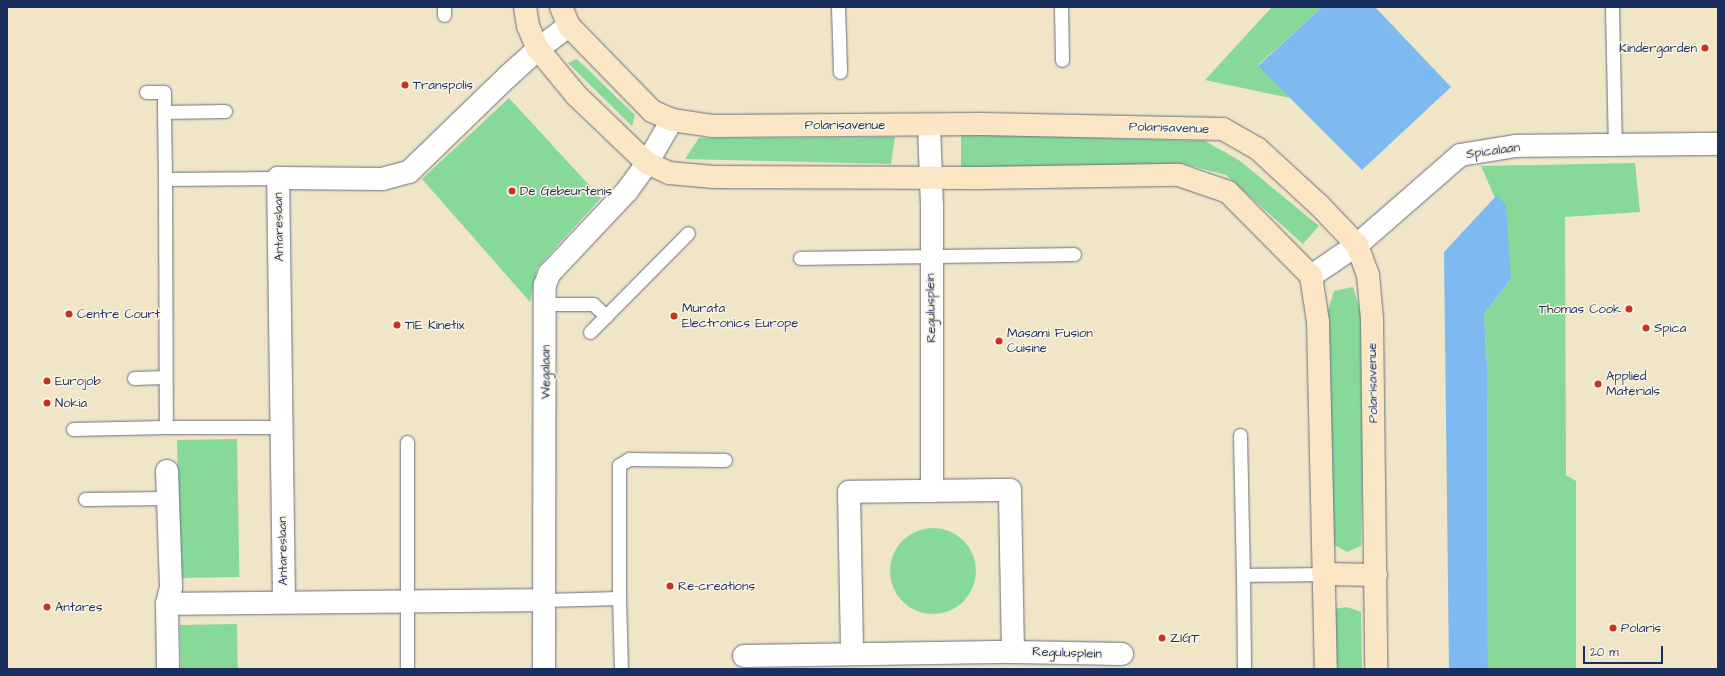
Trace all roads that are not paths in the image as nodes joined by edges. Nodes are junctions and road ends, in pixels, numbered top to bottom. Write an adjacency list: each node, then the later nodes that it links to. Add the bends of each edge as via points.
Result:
1 (525, 7): 6 (street, via 528,26)
2 (838, 7): 8 (lane)
3 (1061, 7): 7 (lane)
4 (1612, 7): 15 (lane)
5 (565, 16): 6 (street, Antareslaan); 12 (street, Polarisavenue, via 652,111)
6 (538, 49): 16 (street, via 576,95); 18 (street, Antareslaan, via 409,172 382,179)
7 (1062, 60)
8 (840, 72)
9 (146, 92): 11 (lane, via 164,92)
10 (224, 111): 11 (lane)
11 (164, 112): 19 (lane)
12 (672, 120): 13 (street, Polarisavenue, via 712,126); 16 (street, Wegalaan)
13 (929, 124): 17 (street, Regulusplein); 21 (street, Polarisavenue, via 1223,129 1258,149 1320,206)
14 (1718, 144): 15 (street, Spicalaan)
15 (1615, 145): 21 (street, Spicalaan, via 1516,146 1460,155)
16 (647, 163): 17 (street, via 668,172 714,177); 26 (street, Wegalaan, via 627,191 549,274 545,285)
17 (931, 176): 23 (street, Regulusplein); 25 (street, via 1022,178 1179,175 1228,192)
18 (278, 178): 19 (lane); 32 (street, Antareslaan)
19 (165, 179): 29 (lane)
20 (688, 233): 27 (lane)
21 (1357, 245): 25 (street, Spicalaan); 43 (street, Polarisavenue, via 1368,275 1372,319)
22 (1074, 254): 23 (lane)
23 (931, 256): 24 (lane); 38 (street, Regulusplein)
24 (800, 258)
25 (1310, 276): 41 (street, via 1318,322)
26 (545, 304): 27 (lane, via 593,304); 45 (street, Wegalaan)
27 (606, 316): 28 (lane)
28 (590, 332)
29 (166, 377): 30 (lane); 31 (lane)
30 (134, 378)
31 (166, 427): 32 (lane); 33 (lane)
32 (281, 427): 46 (street, Antareslaan)
33 (73, 429)
34 (1240, 435): 42 (lane)
35 (407, 442): 47 (lane)
36 (725, 460): 44 (lane, via 629,459 619,465)
37 (168, 471): 40 (street)
38 (932, 491): 49 (street, Regulusplein, via 1010,490); 50 (street, Regulusplein, via 849,492)
39 (85, 498): 40 (lane)
40 (168, 498): 48 (street, via 171,587)
41 (1323, 574): 42 (lane); 43 (street); 59 (street)
42 (1243, 575): 58 (lane)
43 (1376, 575): 60 (street, Polarisavenue)
44 (619, 598): 45 (lane); 57 (lane)
45 (544, 600): 47 (street, Antareslaan); 56 (street, Wegalaan)
46 (284, 601): 47 (street, Antareslaan); 48 (street, Antareslaan)
47 (406, 601): 55 (lane)
48 (166, 604): 54 (street)
49 (1013, 652): 51 (street, Regulusplein); 53 (street, Regulusplein)
50 (852, 654): 52 (street, Regulusplein); 53 (street, Regulusplein)
51 (1122, 654)
52 (744, 656)
53 (934, 661)
54 (168, 669)
55 (407, 669)
56 (544, 669)
57 (620, 669)
58 (1244, 669)
59 (1326, 669)
60 (1376, 669)

